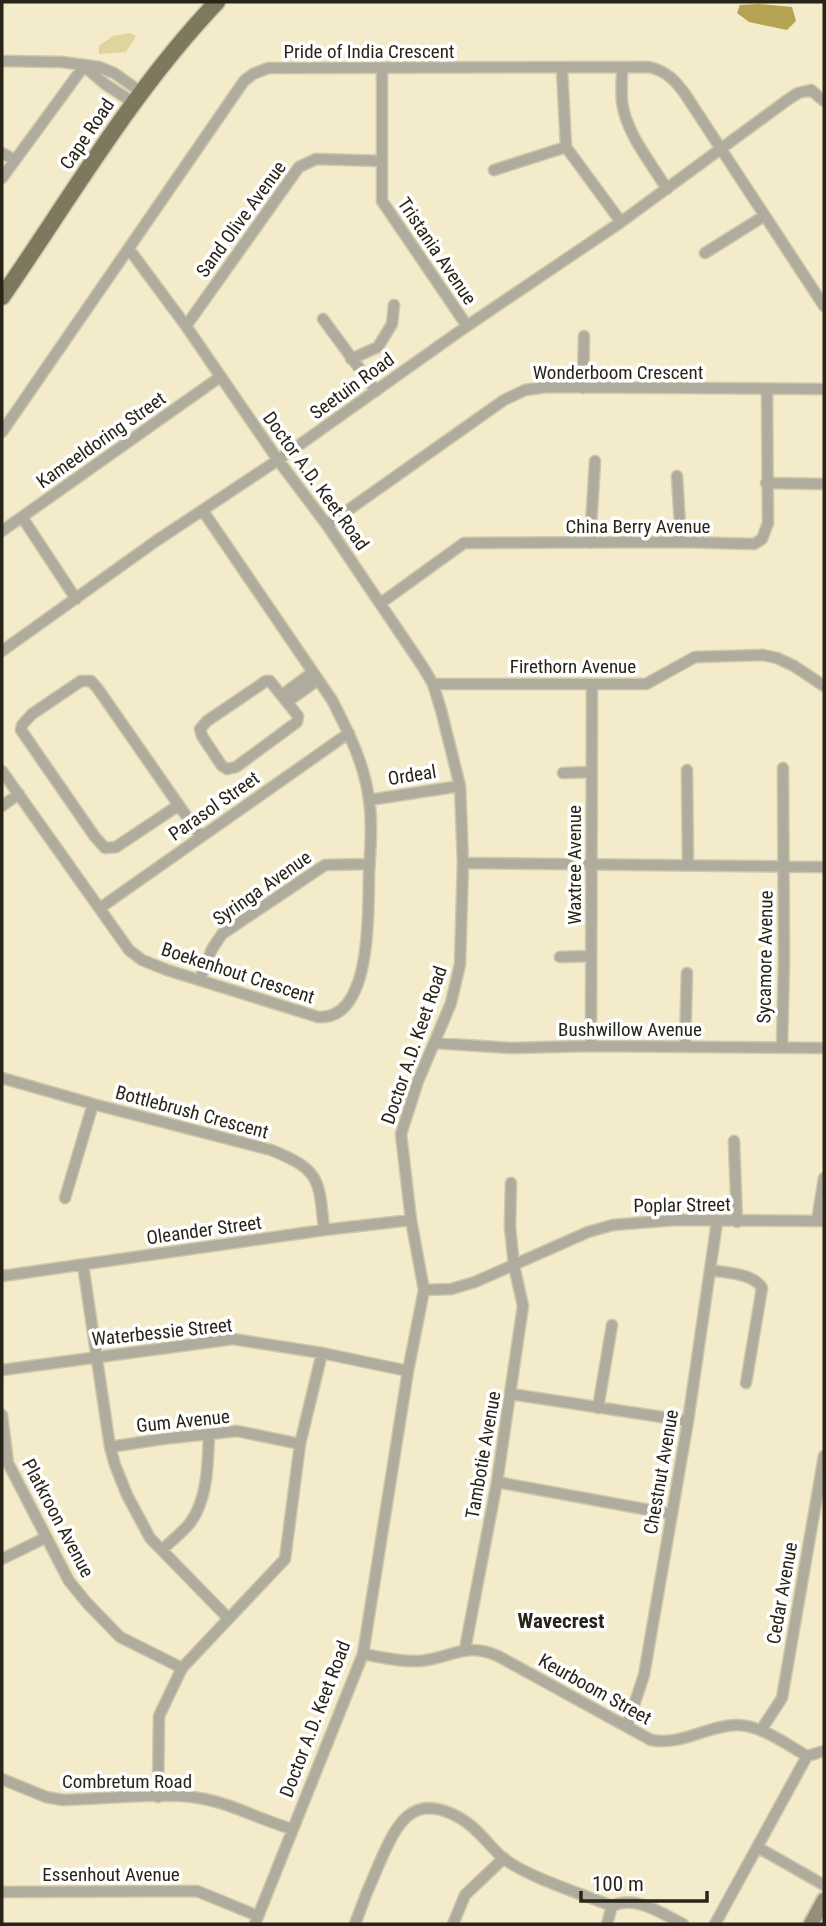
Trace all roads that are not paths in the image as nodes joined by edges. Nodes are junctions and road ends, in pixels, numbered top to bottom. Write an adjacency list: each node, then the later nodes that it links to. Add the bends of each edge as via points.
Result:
1 (217, 2): 7 (main road, Cape Road)
2 (2, 61): 3 (street, via 62,61)
3 (83, 66): 7 (street, via 105,84); 12 (street)
4 (382, 69): 5 (street, Pride of India Crescent); 13 (street, Tristania Avenue); 19 (street, Pride of India Crescent, via 276,68 248,77)
5 (562, 69): 6 (street, Pride of India Crescent); 9 (street)
6 (622, 69): 10 (street, Pride of India Crescent, via 649,67 668,74); 16 (street, via 627,117)
7 (138, 97): 21 (main road, Cape Road)
8 (824, 101): 10 (street, Seetuin Road, via 810,90 798,93)
9 (566, 147): 14 (street); 18 (street)
10 (722, 149): 16 (street, Seetuin Road); 17 (street, Pride of India Crescent)
11 (2, 153): 12 (street)
12 (15, 160): 15 (street)
13 (382, 161): 25 (street, Sand Olive Avenue, via 316,159 299,167); 26 (street, Tristania Avenue, via 385,207)
14 (494, 170)
15 (2, 178)
16 (667, 189): 18 (street, Seetuin Road)
17 (764, 216): 20 (street); 22 (street, Pride of India Crescent)
18 (621, 222): 26 (street, Seetuin Road)
19 (129, 249): 25 (street, Doctor A.D. Keet Road); 34 (street, Pride of India Crescent)
20 (705, 253)
21 (2, 297)
22 (824, 306)
23 (397, 312): 28 (street, via 378,347)
24 (323, 318): 28 (street)
25 (186, 326): 29 (street, Doctor A.D. Keet Road)
26 (467, 326): 33 (street, Seetuin Road)
27 (584, 335): 30 (street)
28 (351, 359): 33 (street)
29 (220, 377): 35 (street, Doctor A.D. Keet Road); 41 (street, Kameeldoring Street)
30 (583, 388): 32 (street, Wonderboom Crescent); 42 (street, Wonderboom Crescent, via 537,388 514,394)
31 (824, 389): 32 (street, Wonderboom Crescent)
32 (766, 390): 38 (street, China Berry Avenue)
33 (376, 391): 35 (street, Seetuin Road)
34 (2, 432)
35 (278, 460): 40 (street, Seetuin Road); 42 (street, Doctor A.D. Keet Road)
36 (595, 461): 45 (street)
37 (677, 475): 44 (street)
38 (766, 483): 39 (street); 44 (street, China Berry Avenue, via 768,523 759,541 748,545)
39 (824, 484)
40 (203, 511): 46 (street, Seetuin Road); 49 (street, Boekenhout Crescent)
41 (22, 517): 43 (street, Kameeldoring Street); 46 (street)
42 (327, 525): 47 (street, Doctor A.D. Keet Road)
43 (2, 531)
44 (681, 542): 45 (street, China Berry Avenue)
45 (590, 544): 47 (street, China Berry Avenue, via 464,543)
46 (76, 598): 48 (street, Seetuin Road)
47 (380, 603): 50 (street, Doctor A.D. Keet Road)
48 (2, 651)
49 (316, 676): 53 (street); 54 (street, Boekenhout Crescent)
50 (433, 684): 51 (street, Firethorn Avenue); 60 (street, Doctor A.D. Keet Road)
51 (592, 685): 52 (street, Firethorn Avenue, via 646,684 695,657 763,656 794,666); 58 (street, Waxtree Avenue)
52 (824, 686)
53 (285, 698): 53 (street, via 272,682 263,682 202,726 202,736 222,766 236,767 296,724 298,716)
54 (349, 733): 62 (street, Boekenhout Crescent); 65 (street, Parasol Street)
55 (783, 768): 70 (street)
56 (687, 769): 69 (street)
57 (2, 771): 61 (street, Boekenhout Crescent)
58 (592, 772): 59 (street); 68 (street, Waxtree Avenue)
59 (563, 773)
60 (460, 786): 62 (street, Ordeal); 67 (street, Doctor A.D. Keet Road)
61 (19, 794): 64 (street); 72 (street, Boekenhout Crescent)
62 (369, 800): 66 (street, Boekenhout Crescent)
63 (179, 805): 63 (street, via 91,681 81,681 32,713 22,725 21,730 102,846 116,847); 65 (street)
64 (2, 806)
65 (201, 837): 72 (street, Parasol Street)
66 (369, 863): 76 (street, Syringa Avenue, via 325,865 226,931 212,949); 76 (street, Boekenhout Crescent, via 362,973 339,1011 318,1017)
67 (463, 863): 68 (street); 77 (street, Doctor A.D. Keet Road, via 460,964)
68 (592, 865): 69 (street); 73 (street, Waxtree Avenue)
69 (688, 865): 70 (street)
70 (784, 866): 71 (street); 80 (street, Sycamore Avenue)
71 (824, 867)
72 (100, 908): 76 (street, Boekenhout Crescent, via 136,956)
73 (591, 956): 74 (street); 78 (street, Waxtree Avenue)
74 (560, 957)
75 (687, 974): 79 (street)
76 (201, 979)
77 (435, 1043): 78 (street, Bushwillow Avenue, via 511,1048); 88 (street, Doctor A.D. Keet Road, via 401,1134)
78 (591, 1046): 79 (street, Bushwillow Avenue)
79 (685, 1047): 80 (street, Bushwillow Avenue)
80 (782, 1047): 81 (street, Bushwillow Avenue)
81 (824, 1048)
82 (3, 1082): 83 (street, Bottlebrush Crescent)
83 (93, 1104): 87 (street); 92 (street, Bottlebrush Crescent, via 289,1157 305,1166 320,1187)
84 (734, 1141): 91 (street)
85 (824, 1178): 89 (street, Poplar Street)
86 (511, 1183): 94 (street)
87 (65, 1198)
88 (411, 1220): 92 (street, Oleander Street); 97 (street, Doctor A.D. Keet Road)
89 (821, 1221): 91 (street, Poplar Street)
90 (717, 1222): 91 (street, Poplar Street); 94 (street, Poplar Street, via 613,1225); 95 (street, Chestnut Avenue)
91 (737, 1222)
92 (324, 1230): 93 (street, Oleander Street)
93 (83, 1265): 96 (street, Oleander Street); 100 (street)
94 (514, 1266): 97 (street, Poplar Street, via 451,1289); 104 (street, Tambotie Avenue, via 523,1306)
95 (710, 1270): 103 (street, via 752,1279 762,1287); 107 (street, Chestnut Avenue)
96 (2, 1276)
97 (424, 1290): 102 (street, Doctor A.D. Keet Road)
98 (612, 1325): 105 (street)
99 (322, 1353): 100 (street, Waterbessie Street, via 233,1339); 102 (street, Waterbessie Street); 109 (street)
100 (98, 1355): 101 (street, Waterbessie Street); 110 (street)
101 (2, 1370)
102 (408, 1371): 119 (street, Doctor A.D. Keet Road)
103 (746, 1382)
104 (511, 1394): 105 (street); 112 (street, Tambotie Avenue)
105 (598, 1408): 107 (street)
106 (2, 1415): 114 (street, Platkroon Avenue, via 8,1463)
107 (688, 1421): 113 (street, Chestnut Avenue)
108 (209, 1434): 109 (street, Gum Avenue, via 237,1431); 110 (street, Gum Avenue); 115 (street, via 209,1461 198,1509)
109 (300, 1444): 117 (street, via 285,1559)
110 (110, 1447): 115 (street, via 127,1495 150,1538)
111 (824, 1456): 122 (street, Cedar Avenue, via 782,1698)
112 (497, 1482): 113 (street); 118 (street, Tambotie Avenue)
113 (671, 1514): 121 (street, Chestnut Avenue, via 643,1675)
114 (45, 1538): 116 (street); 120 (street, Platkroon Avenue, via 69,1581 103,1620 120,1636)
115 (162, 1549): 117 (street)
116 (2, 1559)
117 (228, 1618): 120 (street)
118 (465, 1649): 119 (street, Keurboom Street, via 418,1661); 121 (street, Keurboom Street, via 498,1656)
119 (363, 1654): 127 (street, Doctor A.D. Keet Road)
120 (182, 1668): 126 (street, via 159,1716)
121 (627, 1726): 122 (street, Keurboom Street, via 666,1742 724,1726 740,1724)
122 (761, 1730): 124 (street, Keurboom Street)
123 (824, 1751): 124 (street)
124 (807, 1756): 128 (street)
125 (2, 1779): 126 (street, Combretum Road, via 62,1800)
126 (158, 1797): 127 (street, Combretum Road, via 198,1798)
127 (292, 1829): 134 (street, Doctor A.D. Keet Road)
128 (757, 1847): 130 (street); 139 (street)
129 (504, 1858): 133 (street); 135 (street, via 463,1819 443,1809 415,1811 394,1829); 136 (street, via 465,1895)
130 (824, 1885)
131 (2, 1892): 134 (street, Essenhout Avenue, via 197,1891)
132 (824, 1900): 140 (street)
133 (612, 1906): 137 (street); 138 (street, via 633,1903)
134 (256, 1920)
135 (355, 1924)
136 (453, 1924)
137 (607, 1924)
138 (683, 1924)
139 (715, 1924)
140 (811, 1924)

